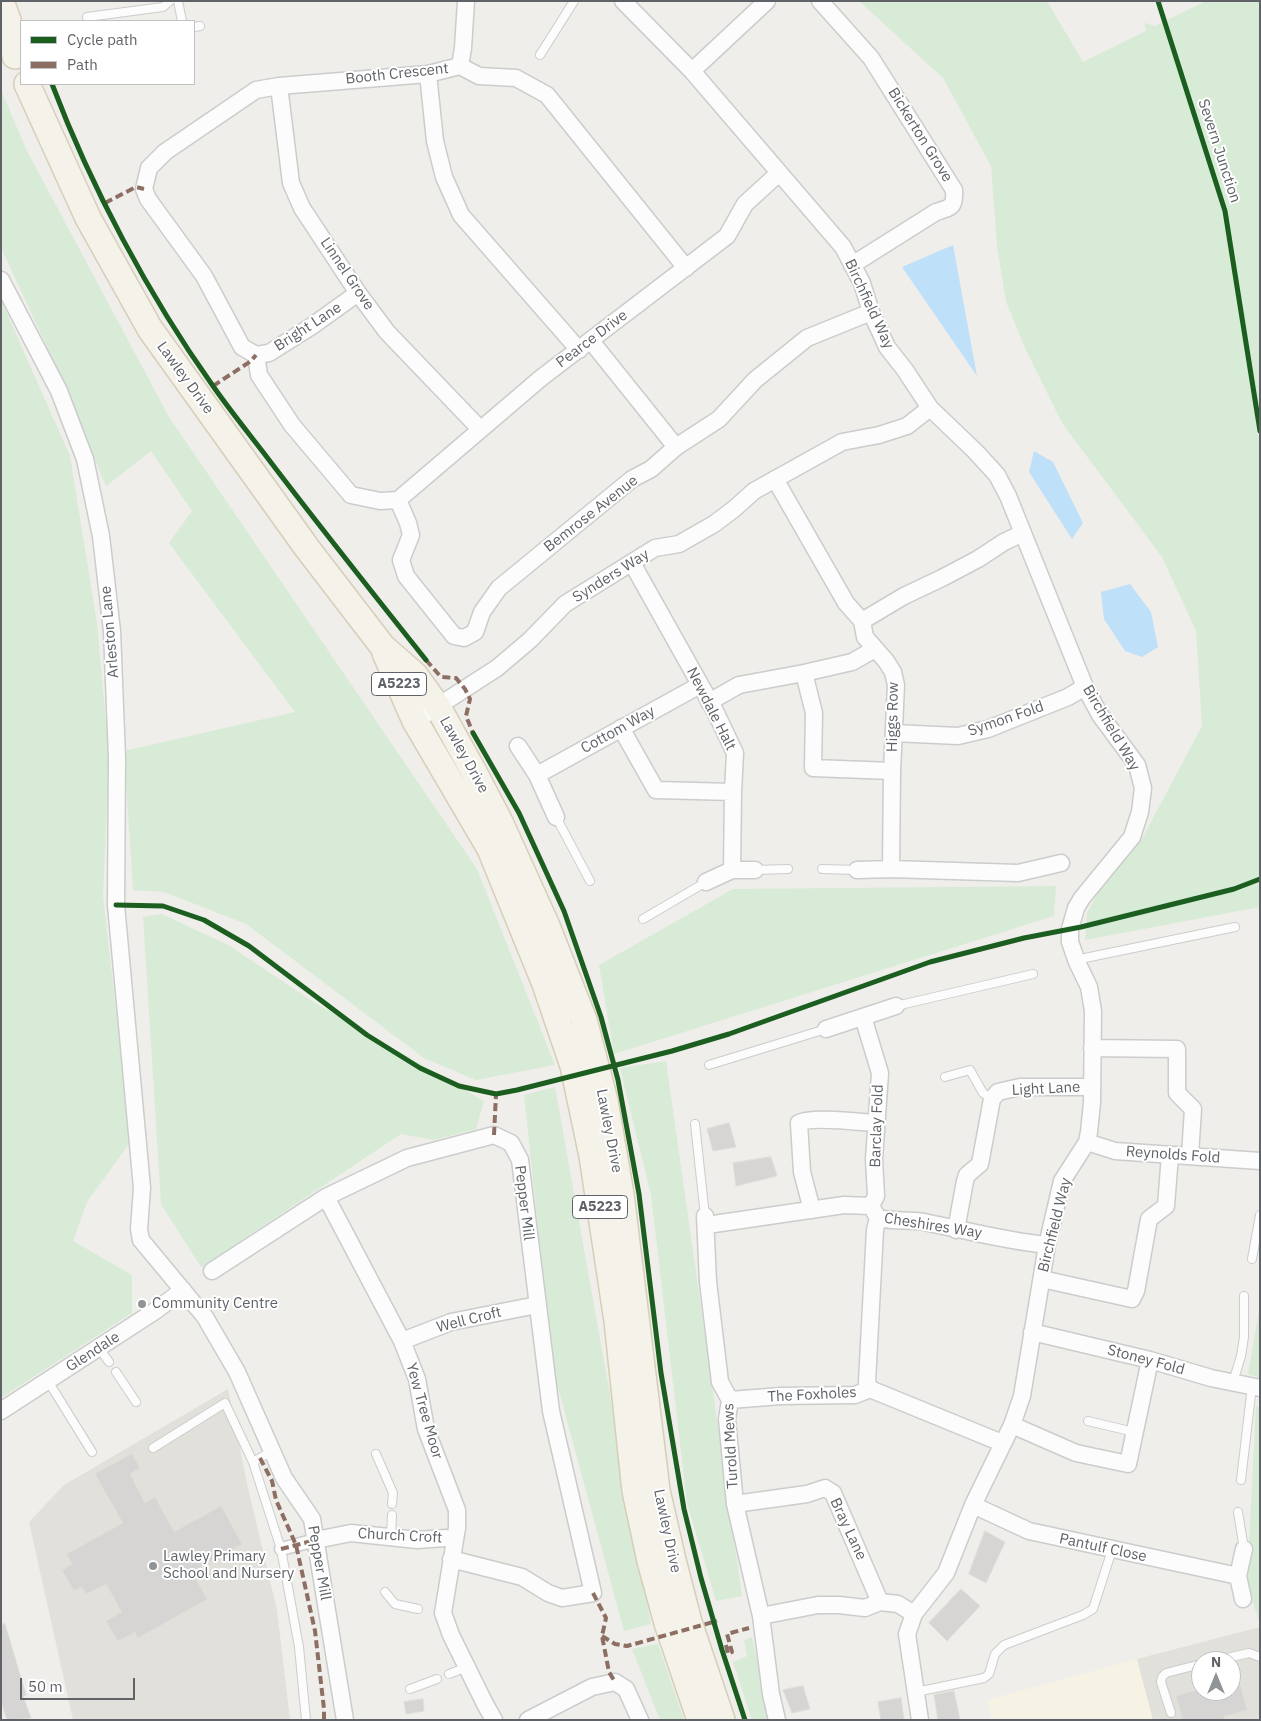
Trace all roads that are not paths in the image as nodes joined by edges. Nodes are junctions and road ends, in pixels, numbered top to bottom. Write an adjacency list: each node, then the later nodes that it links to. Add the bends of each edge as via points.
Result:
1 (1, 1): 11 (main road, via 8,20)
2 (170, 1): 9 (lane, via 163,7)
3 (178, 1): 10 (lane)
4 (466, 1): 13 (street)
5 (574, 1): 12 (lane)
6 (623, 1): 14 (street, Birchfield Way)
7 (767, 1): 14 (street)
8 (820, 1): 19 (street, Bickerton Grove, via 871,58 954,190 955,201 950,208 936,212)
9 (88, 17)
10 (182, 20)
11 (12, 54)
12 (540, 55)
13 (460, 66): 15 (street, Booth Crescent); 20 (street, Booth Crescent, via 479,76 516,78 547,95)
14 (692, 71): 18 (street, Birchfield Way)
15 (428, 74): 17 (street, Booth Crescent); 24 (street, via 435,141 444,177 461,215)
16 (27, 85): 34 (main road, Lawley Drive / A5223, via 88,218 150,329 307,548)
17 (279, 86): 22 (street, Linnel Grove, via 292,184 302,208); 25 (street, Booth Crescent, via 256,90 165,152 150,168 144,189 204,276 242,347)
18 (779, 173): 19 (street, Birchfield Way, via 843,247); 20 (street, Pearce Drive, via 745,204 727,236)
19 (852, 266): 23 (street, Birchfield Way, via 862,283)
20 (686, 268): 24 (street, Pearce Drive)
21 (1, 280): 86 (street, Arleston Lane, via 59,390 85,459 100,536 112,631 117,758 116,906 142,1188 139,1229 141,1240)
22 (358, 293): 25 (street, Bright Lane, via 269,353); 27 (street, Linnel Grove, via 387,332)
23 (871, 312): 26 (street, Birchfield Way, via 887,348); 28 (street, Bemrose Avenue, via 806,338 755,380 719,419)
24 (585, 345): 27 (street, Pearce Drive); 28 (street)
25 (256, 355): 30 (street, via 259,375 292,425 351,495 380,501)
26 (930, 408): 29 (street, Synders Way, via 907,426 842,442); 31 (street, Birchfield Way, via 997,475)
27 (480, 429): 30 (street, Pearce Drive)
28 (676, 447): 30 (street, Bemrose Avenue, via 499,588 482,612 475,632 464,638 454,636 406,576 401,560 411,535)
29 (775, 479): 32 (street, Synders Way, via 754,491 714,524 679,544 655,548); 33 (street, Higgs Row, via 846,603)
30 (398, 500)
31 (1023, 533): 33 (street); 38 (street, Birchfield Way)
32 (632, 563): 37 (street, Newdale Halt); 40 (street, Synders Way, via 565,604 498,668)
33 (862, 621): 35 (street, Higgs Row, via 865,637)
34 (383, 647): 40 (main road, Lawley Drive / A5223, via 415,675); 41 (main road, Lawley Drive / A5223)
35 (875, 649): 36 (street, via 852,662); 43 (street, Higgs Row, via 893,672 896,685)
36 (804, 673): 39 (street, via 739,685); 45 (street, via 814,713 813,768)
37 (700, 685): 39 (street, Newdale Halt); 42 (street, Cottom Way)
38 (1085, 688): 43 (street, Symon Fold, via 1068,698 988,729 958,736); 60 (street, Birchfield Way, via 1100,715 1137,765 1143,788 1132,836 1076,908 1070,929)
39 (709, 702): 47 (street, Newdale Halt, via 735,753)
40 (438, 707): 41 (street, Synders Way); 147 (main road, Lawley Drive / A5223, via 500,822 548,926 584,1020 605,1101 621,1194 657,1490 688,1622)
41 (415, 721): 146 (main road, Lawley Drive / A5223, via 490,849 545,984 573,1066 592,1156 617,1320 635,1491 667,1623)
42 (621, 728): 46 (street, Cottom Way); 47 (street, via 656,790)
43 (894, 733): 45 (street, Higgs Row)
44 (518, 746): 46 (street)
45 (892, 771): 52 (street, Higgs Row)
46 (536, 775): 48 (street)
47 (733, 792): 53 (street, Newdale Halt)
48 (556, 817): 56 (lane)
49 (1061, 864): 52 (street, via 1018,873)
50 (788, 869): 54 (lane)
51 (822, 869): 55 (lane)
52 (891, 869): 55 (street)
53 (732, 870): 54 (street); 57 (street)
54 (755, 870)
55 (857, 870)
56 (590, 881)
57 (706, 882): 58 (lane)
58 (643, 919)
59 (1235, 927): 60 (lane)
60 (1076, 962): 65 (street, Birchfield Way, via 1089,988 1093,1011)
61 (1033, 974): 62 (lane)
62 (896, 1006): 63 (street)
63 (863, 1018): 64 (street); 70 (street, Barclay Fold, via 880,1073)
64 (826, 1030): 66 (lane)
65 (1092, 1048): 68 (street, Birchfield Way); 74 (street, via 1176,1049 1176,1093 1193,1109)
66 (709, 1065)
67 (945, 1077): 69 (lane, via 970,1070 983,1093)
68 (1092, 1087): 69 (street, Light Lane, via 1020,1087 998,1092); 72 (street, Birchfield Way)
69 (992, 1099): 81 (street, Light Lane, via 980,1164 967,1175)
70 (875, 1123): 77 (street, via 813,1120 799,1123 802,1172); 78 (street, Barclay Fold)
71 (695, 1124): 80 (lane)
72 (1087, 1142): 73 (street, Reynolds Fold, via 1115,1151); 82 (street, Birchfield Way, via 1062,1181)
73 (1170, 1155): 74 (street, Reynolds Fold); 85 (street, via 1166,1206 1149,1219 1132,1299)
74 (1190, 1156): 75 (street, Reynolds Fold)
75 (1260, 1161)
76 (326, 1197): 84 (street, Pepper Mill); 88 (street, Pepper Mill, via 406,1158 494,1134 512,1143 520,1160); 90 (street, Yew Tree Moor)
77 (812, 1210): 78 (street, Cheshires Way, via 844,1206); 80 (street, Cheshires Way)
78 (874, 1212): 81 (street, Cheshires Way, via 887,1220 922,1222); 98 (street, Barclay Fold, via 867,1382)
79 (1260, 1215): 83 (lane)
80 (706, 1220): 99 (street, Turold Mews, via 708,1282 720,1382)
81 (956, 1230): 82 (street, Cheshires Way)
82 (1047, 1246): 85 (street, Birchfield Way)
83 (1252, 1259)
84 (212, 1271)
85 (1042, 1279): 89 (street, Birchfield Way)
86 (183, 1290): 91 (street, Glendale); 108 (street, Pepper Mill, via 205,1317 237,1372)
87 (1244, 1296): 96 (lane, via 1244,1337)
88 (537, 1305): 90 (street, Well Croft, via 451,1322); 126 (street, Pepper Mill, via 551,1412)
89 (1032, 1332): 92 (street, Stoney Fold); 103 (street, Birchfield Way, via 1022,1396)
90 (402, 1341): 119 (street, Yew Tree Moor, via 417,1380 426,1429 457,1510)
91 (99, 1348): 93 (lane); 95 (street, Glendale)
92 (1150, 1360): 96 (street, Stoney Fold); 104 (street)
93 (108, 1362)
94 (116, 1372): 100 (lane)
95 (48, 1381): 101 (street, Glendale); 107 (lane)
96 (1233, 1382): 97 (street, Stoney Fold)
97 (1260, 1388): 111 (lane, via 1251,1386)
98 (870, 1389): 99 (street, The Foxholes, via 855,1395); 105 (street, The Foxholes)
99 (730, 1400): 113 (street, Turold Mews, via 727,1419)
100 (136, 1402)
101 (1, 1412)
102 (1088, 1421): 104 (lane)
103 (1012, 1425): 104 (street, via 1076,1453 1128,1464); 105 (street, Birchfield Way)
104 (1134, 1432)
105 (1002, 1443): 114 (street, Birchfield Way)
106 (153, 1448): 110 (lane, via 226,1403)
107 (92, 1452)
108 (272, 1452): 110 (lane); 118 (street, Pepper Mill, via 284,1478 312,1519)
109 (376, 1454): 112 (lane, via 393,1494)
110 (253, 1462): 120 (lane)
111 (1240, 1480)
112 (392, 1504)
113 (735, 1504): 128 (street, Bray Lane, via 807,1494 825,1488 833,1494); 131 (street, Turold Mews)
114 (973, 1505): 122 (street, Pantulf Close, via 1029,1531); 130 (street, Birchfield Way, via 946,1573)
115 (1238, 1512): 121 (lane)
116 (392, 1515): 117 (lane)
117 (391, 1537): 118 (street, Church Croft, via 351,1533); 119 (street, Church Croft)
118 (316, 1540): 120 (street); 142 (street, Pepper Mill)
119 (455, 1540): 123 (street, Yew Tree Moor)
120 (281, 1548): 141 (lane, via 299,1647)
121 (1244, 1548): 124 (street)
122 (1112, 1550): 124 (street, Pantulf Close); 139 (lane, via 1093,1609 1004,1645 995,1654 989,1674 984,1678)
123 (451, 1559): 126 (street, Church Croft, via 522,1577 562,1598); 134 (street, Yew Tree Moor, via 440,1613)
124 (1238, 1576): 127 (street)
125 (385, 1592): 129 (lane, via 396,1604)
126 (593, 1593)
127 (1244, 1598)
128 (880, 1602): 130 (street, via 898,1604); 131 (street, via 865,1608 818,1605)
129 (418, 1608)
130 (914, 1614): 139 (street, Birchfield Way, via 907,1634)
131 (761, 1616): 148 (street, Turold Mews)
132 (1241, 1655): 133 (lane, via 1249,1653)
133 (1260, 1657)
134 (467, 1667): 136 (lane); 143 (street, Yew Tree Moor)
135 (1191, 1667): 140 (lane, via 1162,1677)
136 (449, 1674)
137 (437, 1679): 138 (lane)
138 (410, 1690)
139 (916, 1692): 149 (street, Birchfield Way)
140 (1171, 1712)
141 (306, 1720)
142 (345, 1720)
143 (494, 1720)
144 (528, 1720): 145 (street, via 592,1687 615,1682 626,1690)
145 (640, 1720)
146 (700, 1720)
147 (722, 1720)
148 (777, 1720)
149 (920, 1720)

